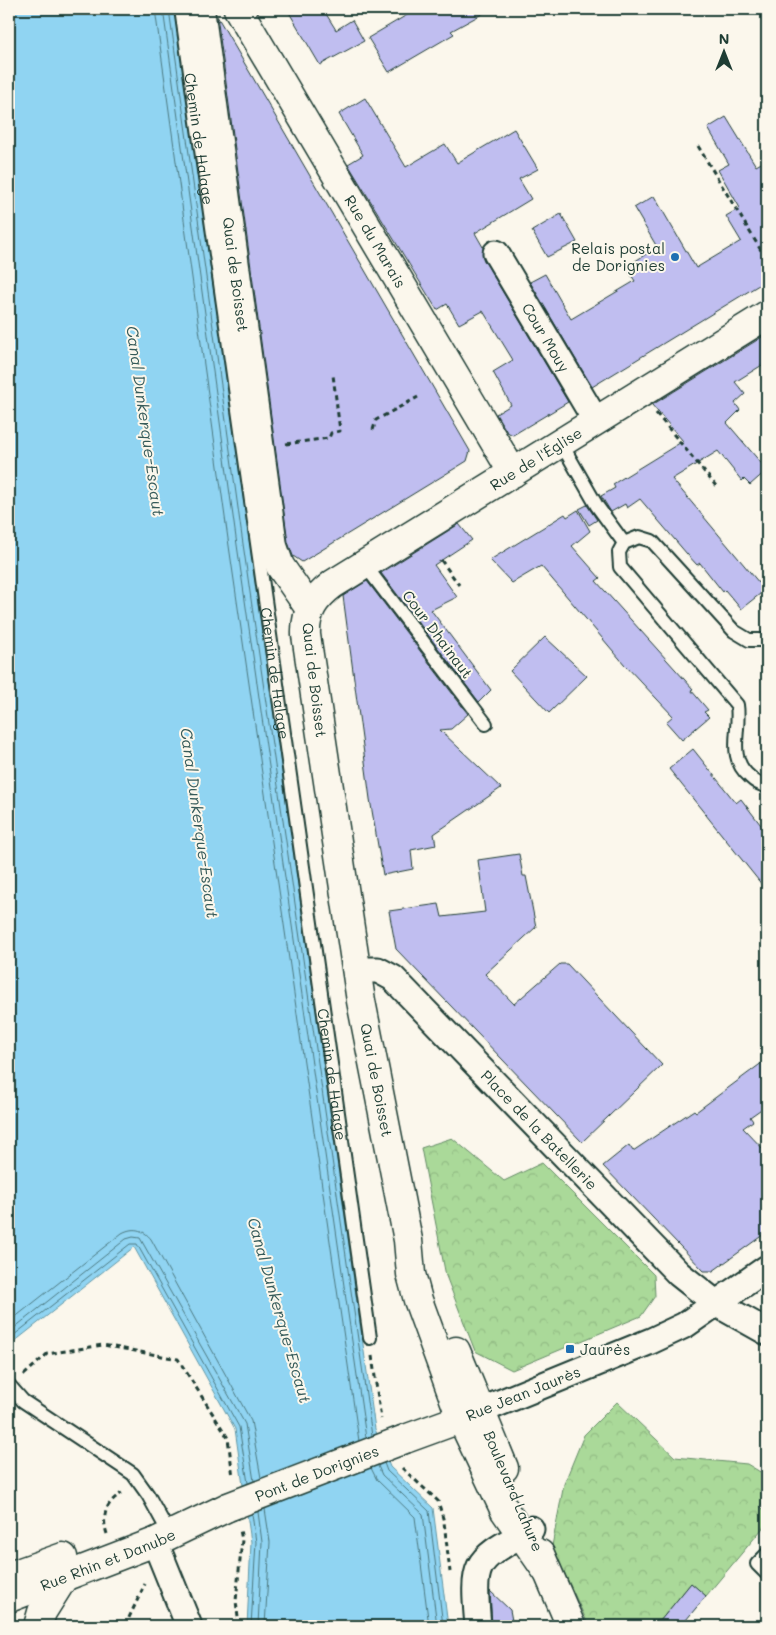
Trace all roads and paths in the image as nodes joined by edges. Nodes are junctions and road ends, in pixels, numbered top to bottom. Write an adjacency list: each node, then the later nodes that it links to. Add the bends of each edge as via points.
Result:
1 (181, 9): 29 (lane, Chemin de Halage)
2 (200, 9): 14 (main road, Quai de Boisset)
3 (238, 9): 15 (main road, Rue du Marais)
4 (698, 146): 5 (path)
5 (762, 252)
6 (496, 253): 11 (street, Cour Mouy)
7 (767, 315): 9 (main road, Rue de l'Église)
8 (333, 375): 14 (path, via 340,431 331,433 329,438)
9 (640, 394): 11 (main road, Rue de l'Église); 16 (path)
10 (418, 397): 12 (path, via 376,420)
11 (596, 421): 13 (main road, Rue de l'Église)
12 (373, 430)
13 (561, 443): 15 (main road, Rue de l'Église); 17 (lane, via 597,506)
14 (258, 448): 21 (main road, Quai de Boisset, via 274,553)
15 (513, 473): 19 (main road, Rue de l'Église)
16 (716, 486)
17 (624, 542): 22 (lane, via 639,537 652,541 734,631 748,640); 24 (lane, via 618,558 624,574 738,705 736,758 747,774)
18 (441, 560): 20 (path)
19 (364, 564): 21 (main road, Rue de l'Église, via 317,597); 23 (lane, Cour Dhainaut)
20 (459, 585)
21 (310, 609): 25 (main road, Quai de Boisset, via 306,618 306,634)
22 (767, 640)
23 (486, 724)
24 (766, 789)
25 (356, 970): 27 (street, Place de la Batellerie, via 378,970 393,978 666,1262); 31 (main road, Quai de Boisset, via 408,1240 411,1274 418,1300)
26 (767, 1268): 27 (street, Rue Jean Jaurès)
27 (717, 1304): 28 (street, Place de la Batellerie); 31 (street, Rue Jean Jaurès, via 651,1341)
28 (767, 1332)
29 (370, 1338)
30 (9, 1386): 33 (lane, via 23,1401 117,1461); 34 (path, via 47,1354 103,1345 178,1360 228,1438)
31 (471, 1415): 32 (main road, Rue Jean Jaurès); 35 (main road, Boulevard Lahure, via 505,1512)
32 (405, 1439): 34 (main road, Pont de Dorignies, bridge)
33 (141, 1484): 36 (lane); 37 (path, via 109,1503 104,1527)
34 (227, 1507): 36 (main road, Rue Rhin et Danube); 47 (path, via 242,1540 236,1601)
35 (526, 1532): 48 (street, via 496,1549 480,1564 475,1585); 49 (main road, Boulevard Lahure)
36 (164, 1534): 37 (main road, Rue Rhin et Danube); 39 (street); 42 (main road, Rue Rhin et Danube)
37 (110, 1542): 41 (main road, Rue Rhin et Danube)
38 (767, 1554): 40 (lane, via 757,1564)
39 (165, 1567): 45 (path, via 148,1577); 46 (street)
40 (767, 1574)
41 (9, 1576)
42 (64, 1577): 43 (main road, Rue Rhin et Danube); 44 (main road, via 42,1612)
43 (9, 1598)
44 (38, 1626)
45 (125, 1626)
46 (189, 1626)
47 (239, 1626)
48 (478, 1626)
49 (571, 1626)

